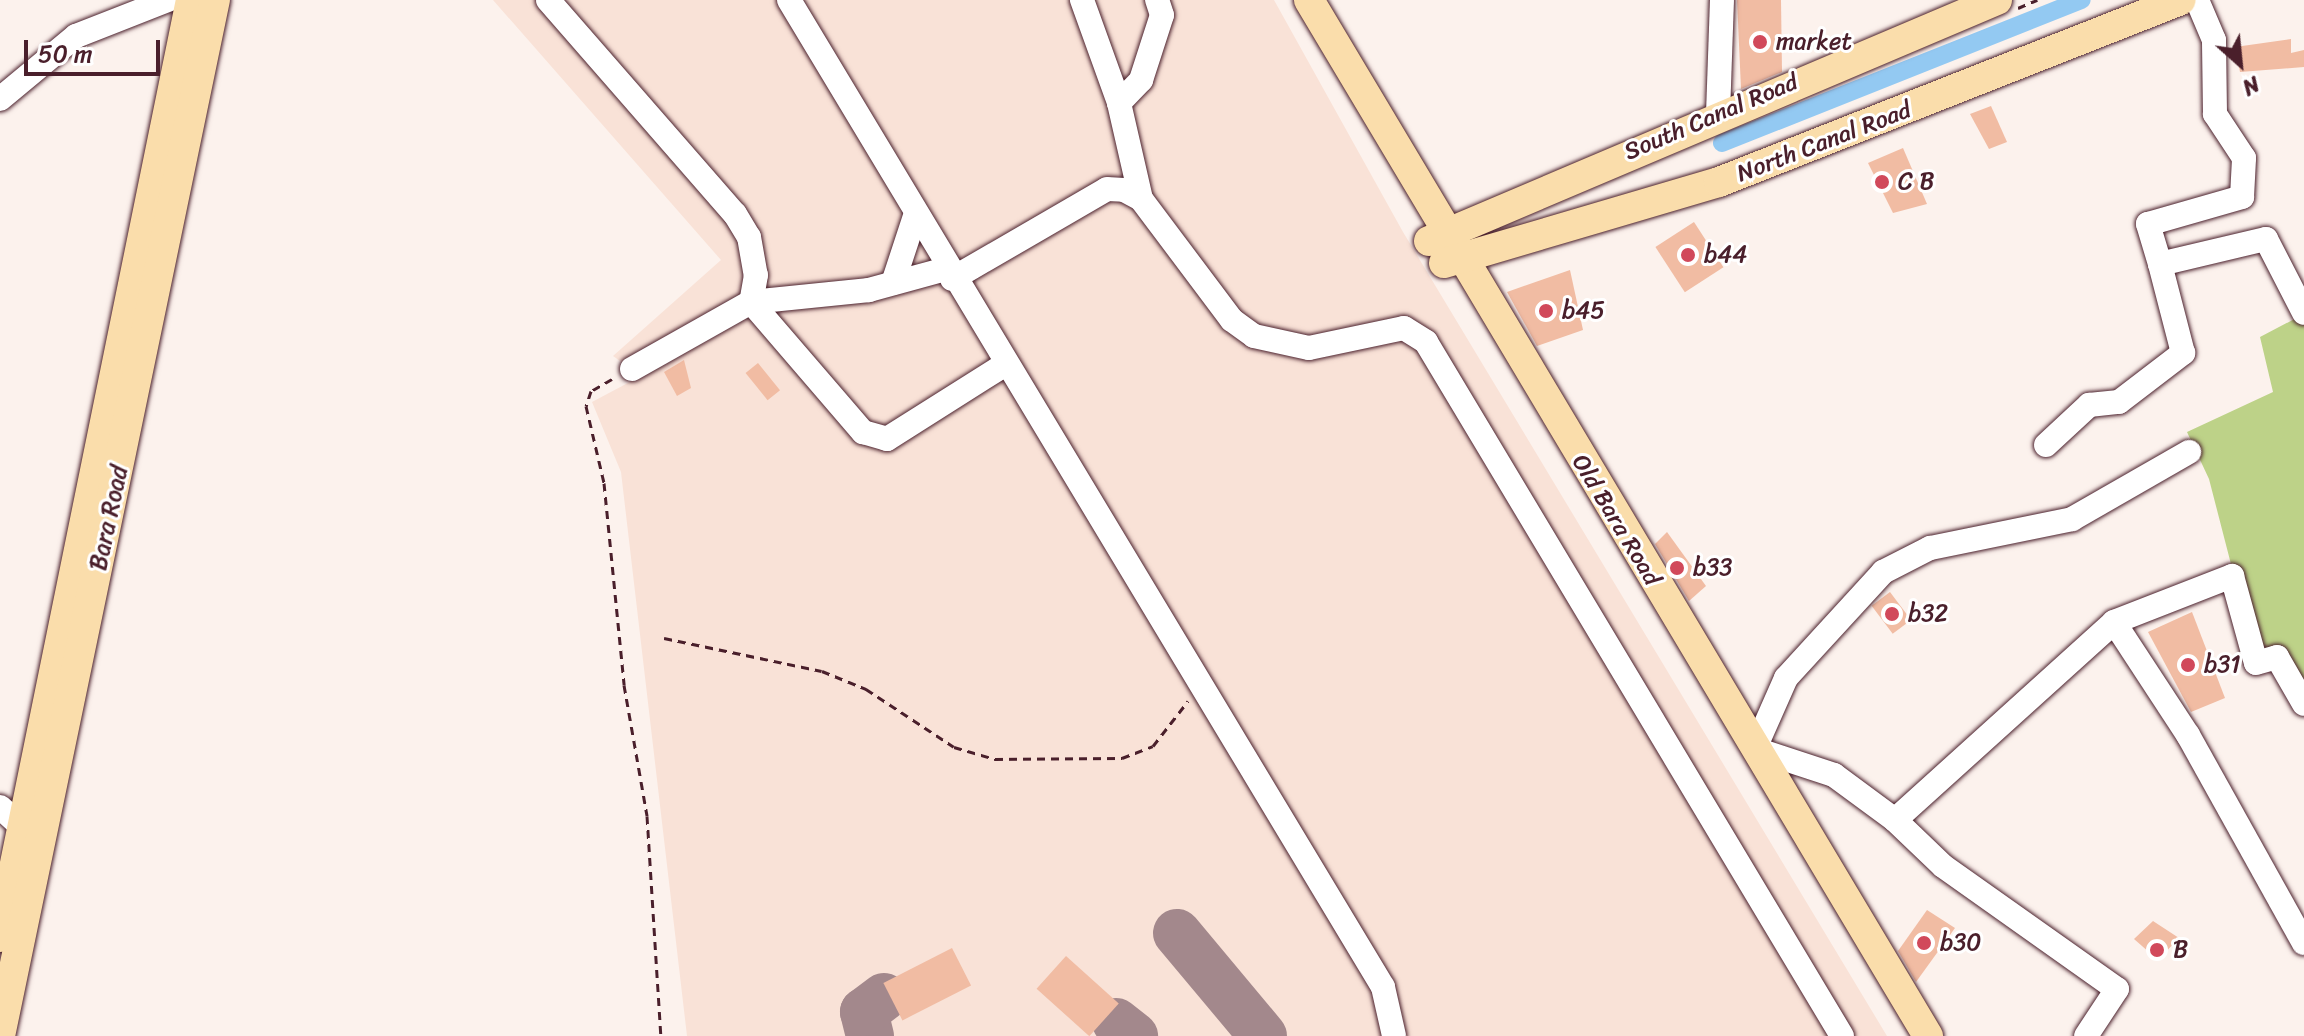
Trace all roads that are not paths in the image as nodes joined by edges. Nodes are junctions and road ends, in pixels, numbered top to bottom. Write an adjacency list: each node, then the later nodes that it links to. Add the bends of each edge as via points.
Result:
1 (168, 0): 14 (street, via 76,36)
2 (191, 0): 22 (main road)
3 (215, 0): 22 (main road, Bara Road)
4 (548, 0): 26 (street, via 735,214 754,263)
5 (1082, 0): 15 (street)
6 (1157, 0): 15 (street, via 1162,15 1141,80)
7 (1292, 0): 21 (main road)
8 (1309, 0): 21 (main road, Old Bara Road)
9 (1722, 0): 16 (street)
10 (2180, 0): 20 (main road, North Canal Road, via 1847,135)
11 (2197, 0): 23 (street, via 2214,40 2215,114 2244,158 2242,197 2148,224)
12 (797, 2): 19 (street)
13 (2003, 6): 16 (main road, South Canal Road)
14 (0, 99)
15 (1119, 103): 18 (street)
16 (1718, 114): 17 (main road, South Canal Road)
17 (1587, 169): 20 (main road); 21 (main road, South Canal Road)
18 (1141, 199): 24 (street, via 1107,189); 43 (street, via 1232,320 1254,336 1309,348 1404,328 1447,366)
19 (915, 216): 24 (street); 25 (street)
20 (1604, 218): 21 (main road, North Canal Road)
21 (1444, 251): 32 (main road, Old Bara Road)
22 (150, 259): 38 (main road, Bara Road)
23 (2160, 264): 27 (street, via 2266,239); 30 (street, via 2183,353 2119,402 2089,405)
24 (949, 274): 25 (street); 28 (street)
25 (893, 283): 26 (street)
26 (751, 302): 28 (street, via 834,403 877,440); 29 (street)
27 (2304, 313)
28 (1004, 365): 42 (street, via 1383,987)
29 (632, 369)
30 (2046, 445)
31 (2189, 452): 35 (street, via 2072,519 1930,548 1883,572 1786,678)
32 (1664, 616): 35 (main road, Old Bara Road); 44 (main road)
33 (2114, 622): 34 (street, via 2232,576 2256,663 2277,657); 37 (street); 40 (street, via 2188,735)
34 (2304, 704)
35 (1757, 748): 37 (street, via 1834,775); 45 (main road, Old Bara Road)
36 (0, 807): 38 (street)
37 (1895, 820): 46 (street, via 1943,866 2117,989)
38 (32, 837): 39 (main road); 41 (main road, Bara Road)
39 (0, 937)
40 (2304, 943)
41 (0, 1036)
42 (1394, 1036)
43 (1842, 1036)
44 (1908, 1036)
45 (1928, 1036)
46 (2086, 1036)

